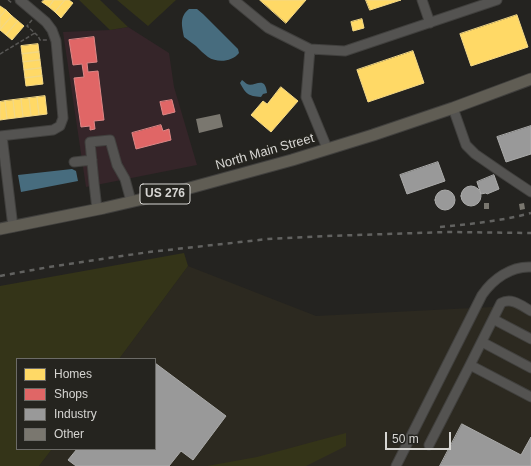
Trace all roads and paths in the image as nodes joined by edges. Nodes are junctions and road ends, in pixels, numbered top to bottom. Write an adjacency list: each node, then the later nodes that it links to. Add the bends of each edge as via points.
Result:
1 (8, 0): 5 (path)
2 (234, 0): 10 (street, via 268,28)
3 (422, 0): 7 (street)
4 (497, 0): 7 (street)
5 (17, 2): 14 (street, via 46,22 52,30 56,41 64,118 60,126 53,130)
6 (32, 20): 8 (path, via 27,26)
7 (430, 23): 10 (street, via 345,51)
8 (35, 33): 9 (path, via 40,40); 11 (path)
9 (48, 41)
10 (310, 49): 15 (street, via 306,97)
11 (0, 54)
12 (531, 79): 13 (main road, North Main Street / US 276)
13 (453, 108): 15 (main road, North Main Street / US 276); 18 (street, via 466,145 475,154)
14 (1, 136): 21 (street)
15 (327, 148): 19 (main road, North Main Street / US 276, via 292,160)
16 (92, 160): 17 (street); 19 (street, via 90,142 110,140); 20 (street)
17 (74, 162)
18 (531, 192)
19 (131, 202): 20 (main road, North Main Street / US 276)
20 (98, 209): 21 (main road, North Main Street / US 276)
21 (12, 227): 22 (main road, North Main Street / US 276)
22 (0, 229)
23 (531, 267): 32 (street, via 520,268 501,276 482,295)
24 (531, 311): 25 (street, via 507,301 501,303)
25 (493, 319): 26 (street); 27 (street)
26 (531, 339)
27 (482, 342): 28 (street); 29 (street)
28 (470, 365): 30 (street); 31 (street)
29 (531, 368)
30 (531, 397)
31 (428, 445)
32 (396, 466)

